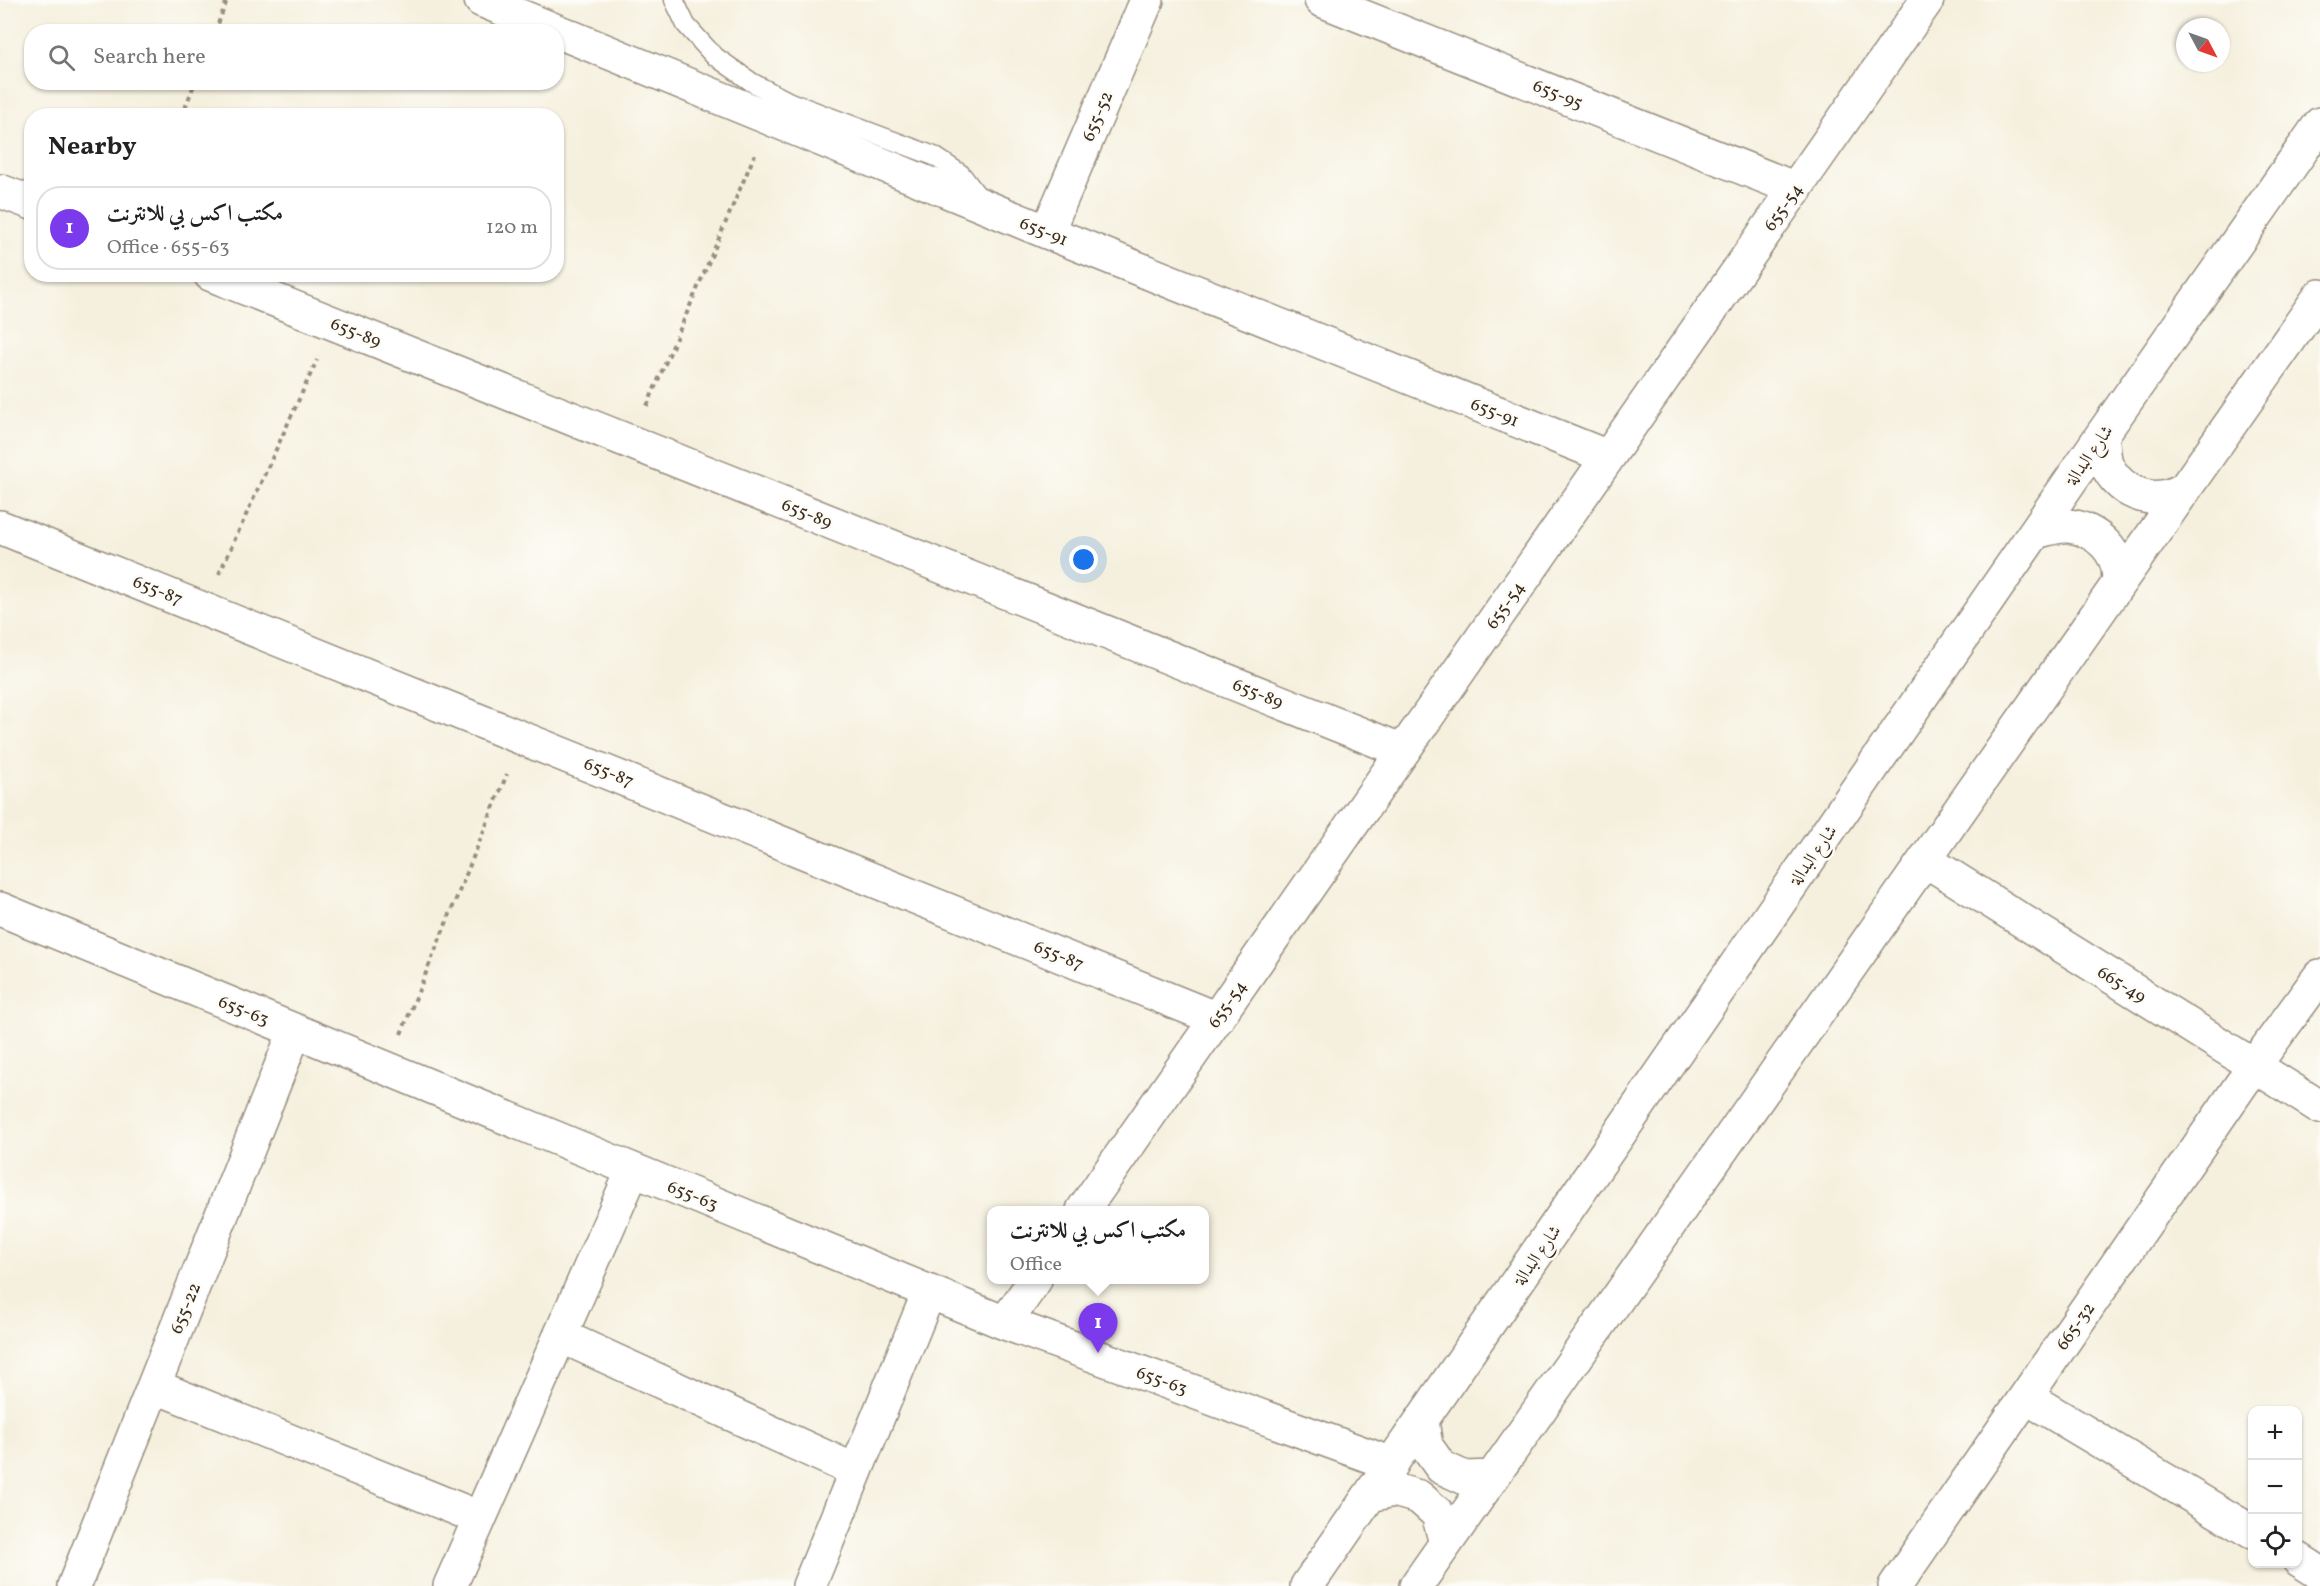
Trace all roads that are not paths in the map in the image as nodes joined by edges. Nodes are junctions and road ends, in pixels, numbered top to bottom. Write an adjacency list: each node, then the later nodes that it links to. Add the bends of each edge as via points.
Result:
1 (481, 0): 6 (street, 655-91)
2 (674, 0): 12 (lane, via 686,25 713,55 753,83 790,102 934,156 961,174)
3 (1147, 0): 13 (street, 655-52)
4 (1321, 0): 9 (street, 655-95)
5 (1927, 0): 9 (street, 655-54)
6 (539, 24)
7 (564, 34): 12 (street, 655-91)
8 (2320, 124): 16 (street, شارع البدالة)
9 (1796, 189): 17 (street, 655-54)
10 (0, 191): 11 (street)
11 (24, 200)
12 (986, 207): 13 (street, 655-91)
13 (1047, 232): 17 (street, 655-91)
14 (230, 282): 22 (street, 655-89)
15 (2320, 296): 18 (street)
16 (2102, 435): 18 (street, via 2107,466 2122,487 2145,498 2172,497); 20 (street, شارع البدالة)
17 (1608, 457): 22 (street, 655-54)
18 (2184, 489): 21 (street)
19 (0, 527): 26 (street, 655-87)
20 (2035, 532): 21 (street, via 2067,525 2092,532 2111,549 2120,574); 38 (street, شارع البدالة)
21 (2118, 583): 23 (street)
22 (1403, 751): 26 (street, 655-54)
23 (1924, 860): 28 (street, 665-49); 41 (street)
24 (0, 909): 27 (street, 655-63)
25 (2320, 976): 28 (street, 665-32)
26 (1217, 1018): 31 (street, 655-54)
27 (295, 1031): 30 (street, 655-63); 36 (street, 655-22)
28 (2254, 1066): 29 (street, 665-49); 37 (street, 665-32)
29 (2320, 1107)
30 (633, 1170): 33 (street, 655-63); 35 (street)
31 (1086, 1206)
32 (1032, 1284): 34 (street)
33 (929, 1292): 34 (street, 655-63); 40 (street)
34 (1005, 1323): 39 (street, 655-63)
35 (561, 1336): 40 (street); 43 (street)
36 (153, 1386): 43 (street); 48 (street, 655-22)
37 (2026, 1397): 44 (street); 53 (street, 665-32)
38 (1422, 1421): 39 (street, شارع البدالة); 41 (street, via 1426,1446 1441,1467 1465,1478)
39 (1392, 1464): 42 (street, شارع البدالة)
40 (856, 1471): 50 (street)
41 (1492, 1476): 45 (street)
42 (1371, 1495): 45 (street, via 1394,1490 1419,1497 1438,1515); 51 (street, شارع البدالة)
43 (480, 1518): 49 (street)
44 (2248, 1529)
45 (1446, 1543): 52 (street)
46 (2302, 1562): 47 (street)
47 (2320, 1573)
48 (74, 1586)
49 (450, 1586)
50 (809, 1586)
51 (1307, 1586)
52 (1416, 1586)
53 (1895, 1586)

